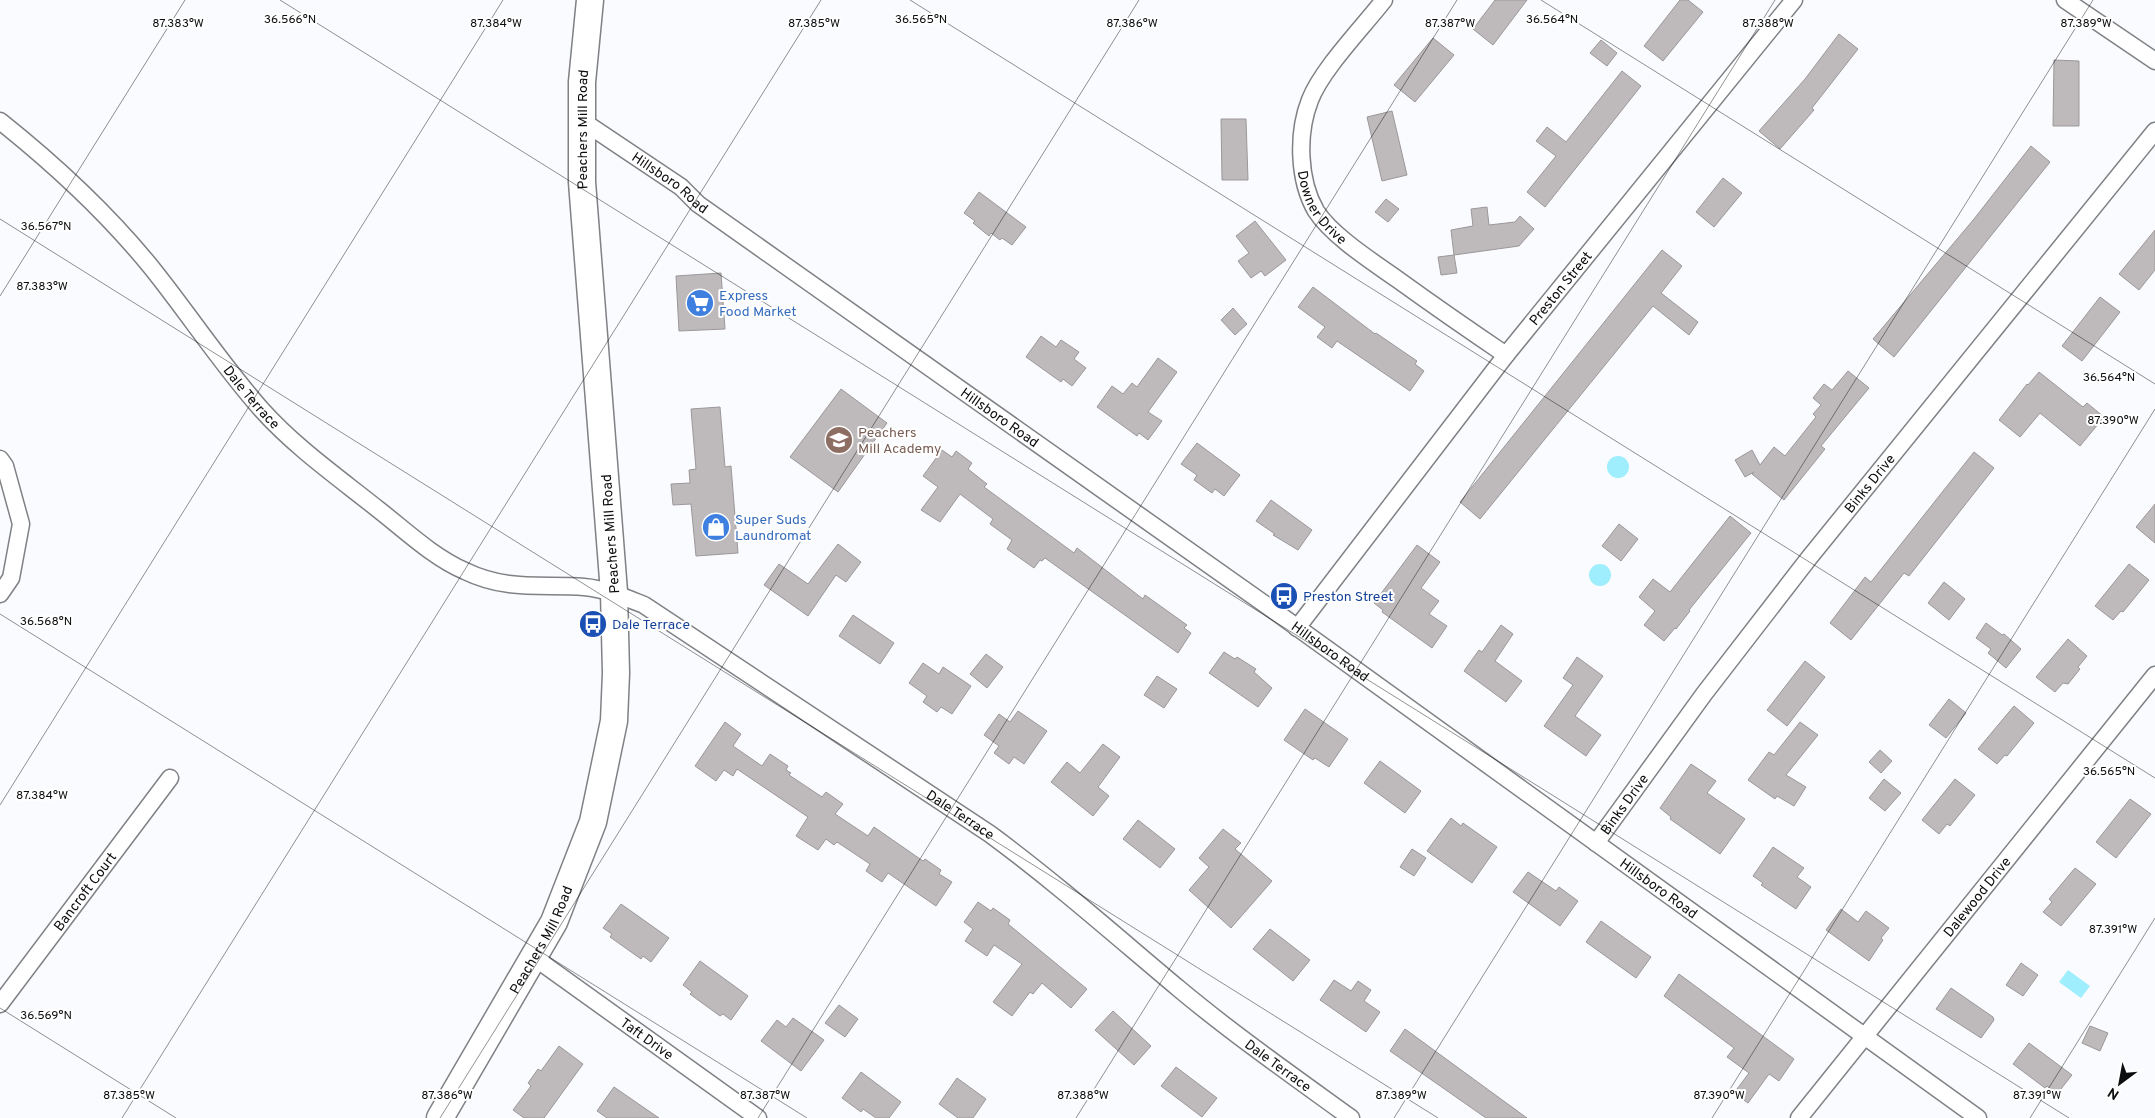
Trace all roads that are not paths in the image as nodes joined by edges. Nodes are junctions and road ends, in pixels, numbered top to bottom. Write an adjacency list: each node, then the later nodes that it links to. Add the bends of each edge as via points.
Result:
1 (590, 0): 6 (main road, Peachers Mill Road)
2 (1384, 0): 9 (street, Downer Drive, via 1321,79 1310,99 1304,118 1302,147 1302,167 1308,188 1317,211 1356,250)
3 (1794, 0): 9 (street, Preston Street)
4 (2065, 0): 5 (street)
5 (2155, 61)
6 (580, 120): 11 (main road, Peachers Mill Road); 13 (street, Hillsboro Road, via 681,187 706,209)
7 (0, 121): 11 (street, Dale Terrace, via 58,170 137,252 261,409 285,434 430,550 464,571 495,583 585,587)
8 (2155, 131): 16 (street, Binks Drive, via 1809,558 1704,694)
9 (1506, 355): 13 (street, Preston Street)
10 (0, 459): 12 (street, via 5,466 21,524 11,578)
11 (614, 592): 17 (main road, Peachers Mill Road, via 614,721 606,769 593,822 575,870); 22 (street, Dale Terrace, via 644,605 990,834 1041,872 1200,1005)
12 (0, 594)
13 (1297, 628): 16 (street, Hillsboro Road)
14 (2155, 675): 19 (street, Dalewood Drive)
15 (170, 778): 18 (street, Bancroft Court)
16 (1596, 843): 19 (street, Hillsboro Road)
17 (535, 958): 20 (main road, Peachers Mill Road); 21 (street, Taft Drive)
18 (0, 1004)
19 (1866, 1037): 23 (street, Dalewood Drive); 24 (street, Hillsboro Road)
20 (440, 1118)
21 (758, 1118)
22 (1351, 1118)
23 (1799, 1118)
24 (1978, 1118)

